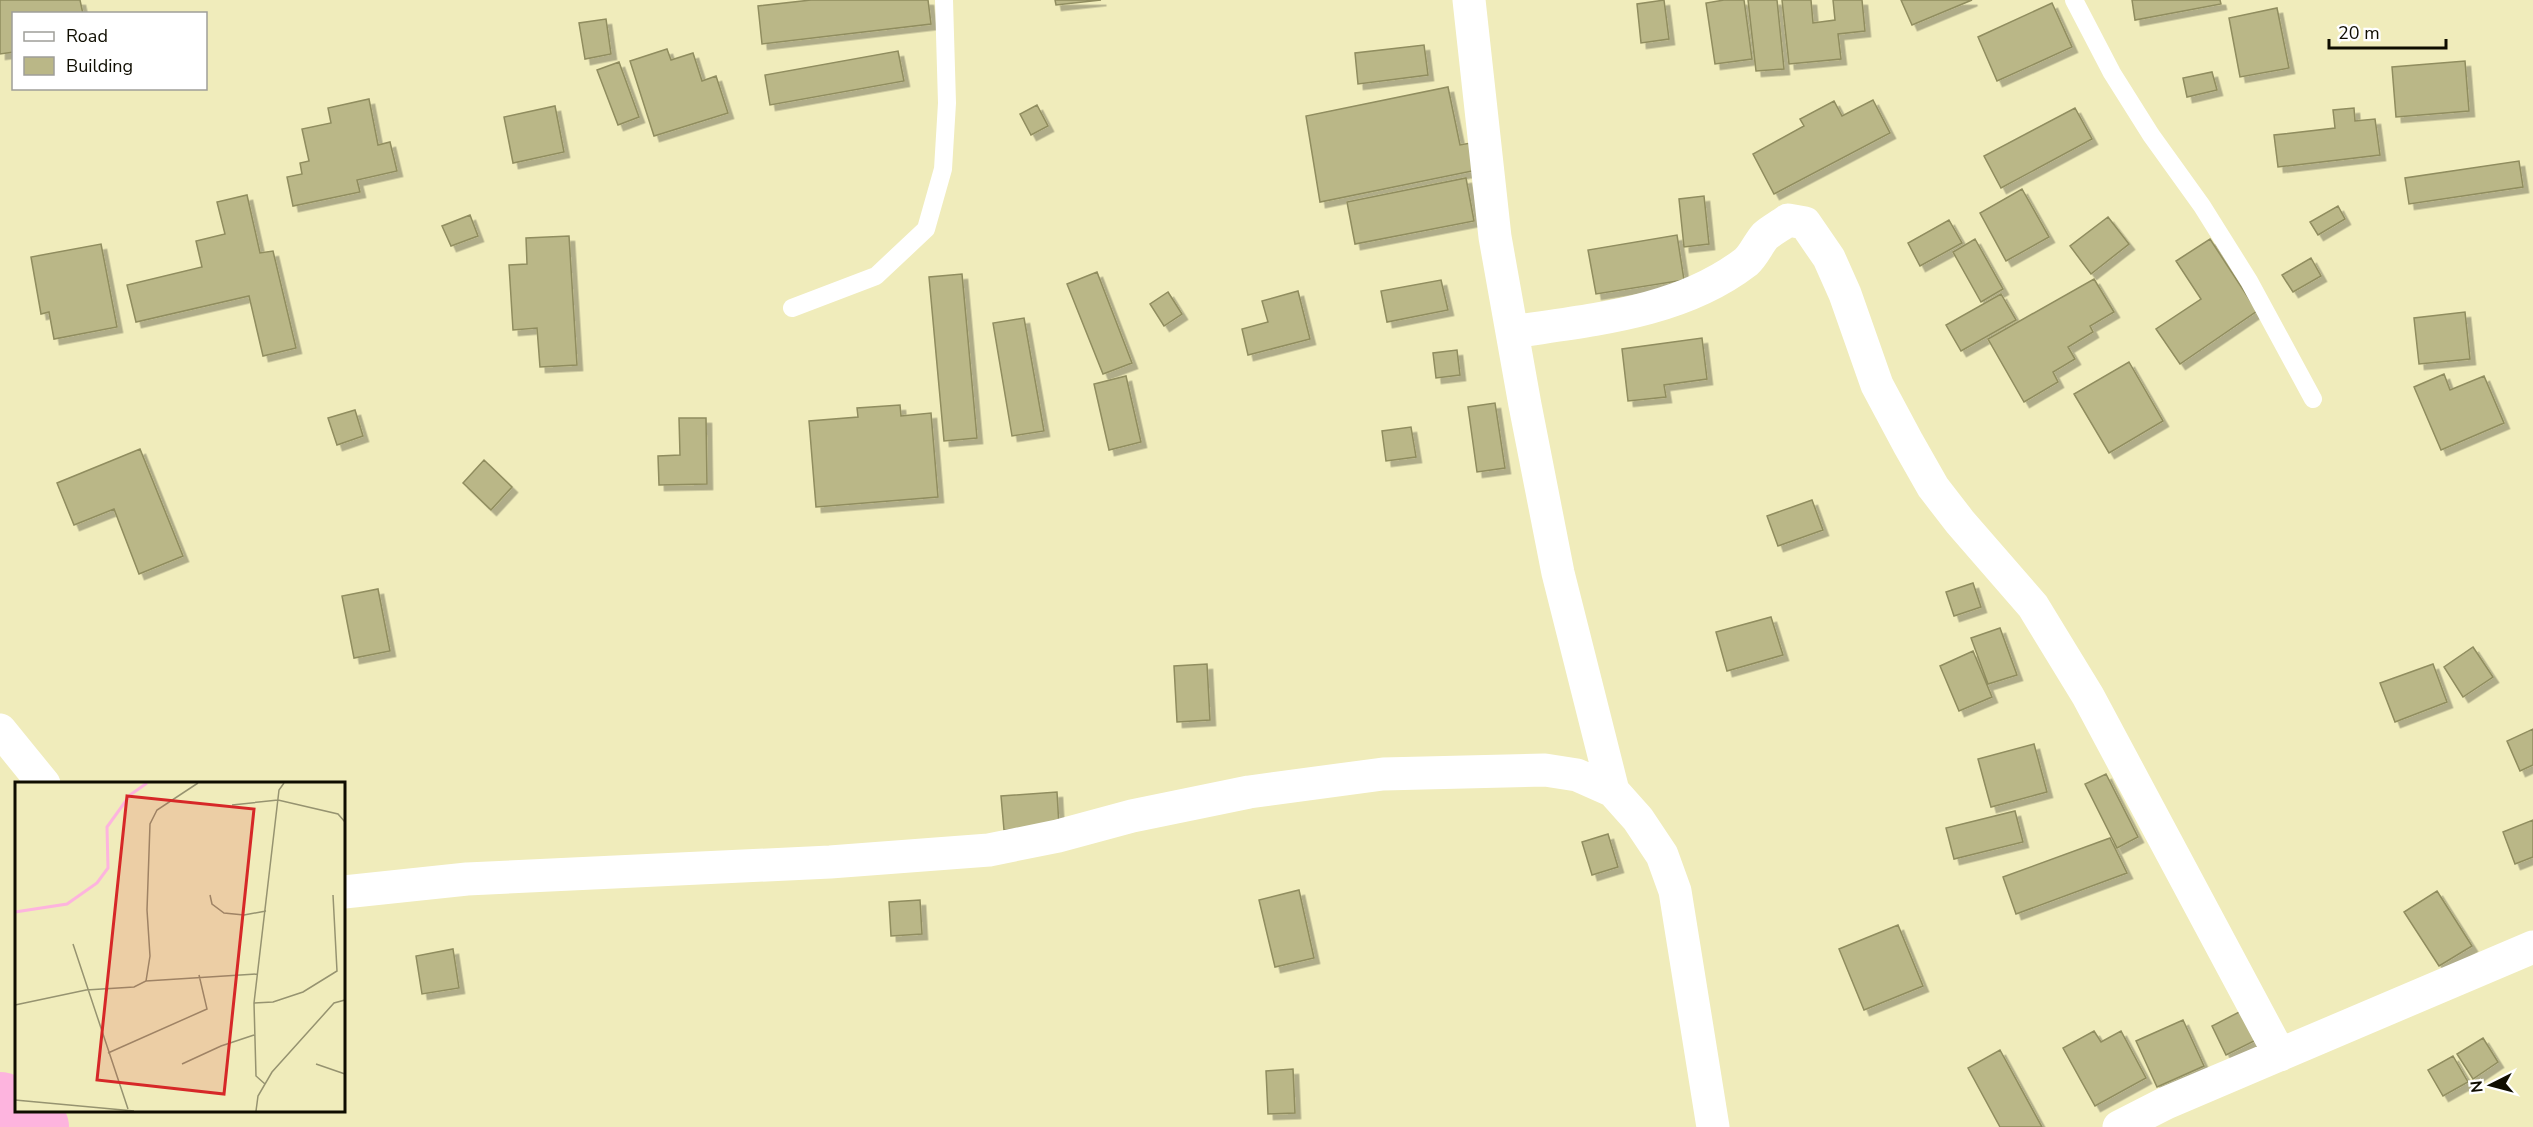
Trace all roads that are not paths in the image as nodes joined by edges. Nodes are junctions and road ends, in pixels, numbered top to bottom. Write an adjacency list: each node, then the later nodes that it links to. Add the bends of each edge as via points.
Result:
1 (944, 0): 4 (lane, via 947,103 943,168 926,229 876,276)
2 (1469, 0): 5 (street, via 1495,237)
3 (2074, 0): 6 (lane, via 2112,73 2249,281)
4 (792, 308)
5 (1512, 332): 9 (street, via 1558,573); 12 (street, via 1610,317 1671,301 1707,286 1748,261 1765,237 1788,220 1805,223 1829,258 1877,384 1933,487 2033,606 2088,696)
6 (2313, 399)
7 (0, 730): 8 (street)
8 (43, 782)
9 (1613, 791): 10 (street, via 1577,775 1545,770 1383,774 1249,792 989,850 841,862 467,879); 13 (street, via 1662,855 1675,891)
10 (345, 892)
11 (2533, 947): 12 (street)
12 (2280, 1055): 14 (street)
13 (1713, 1127)
14 (2119, 1127)

